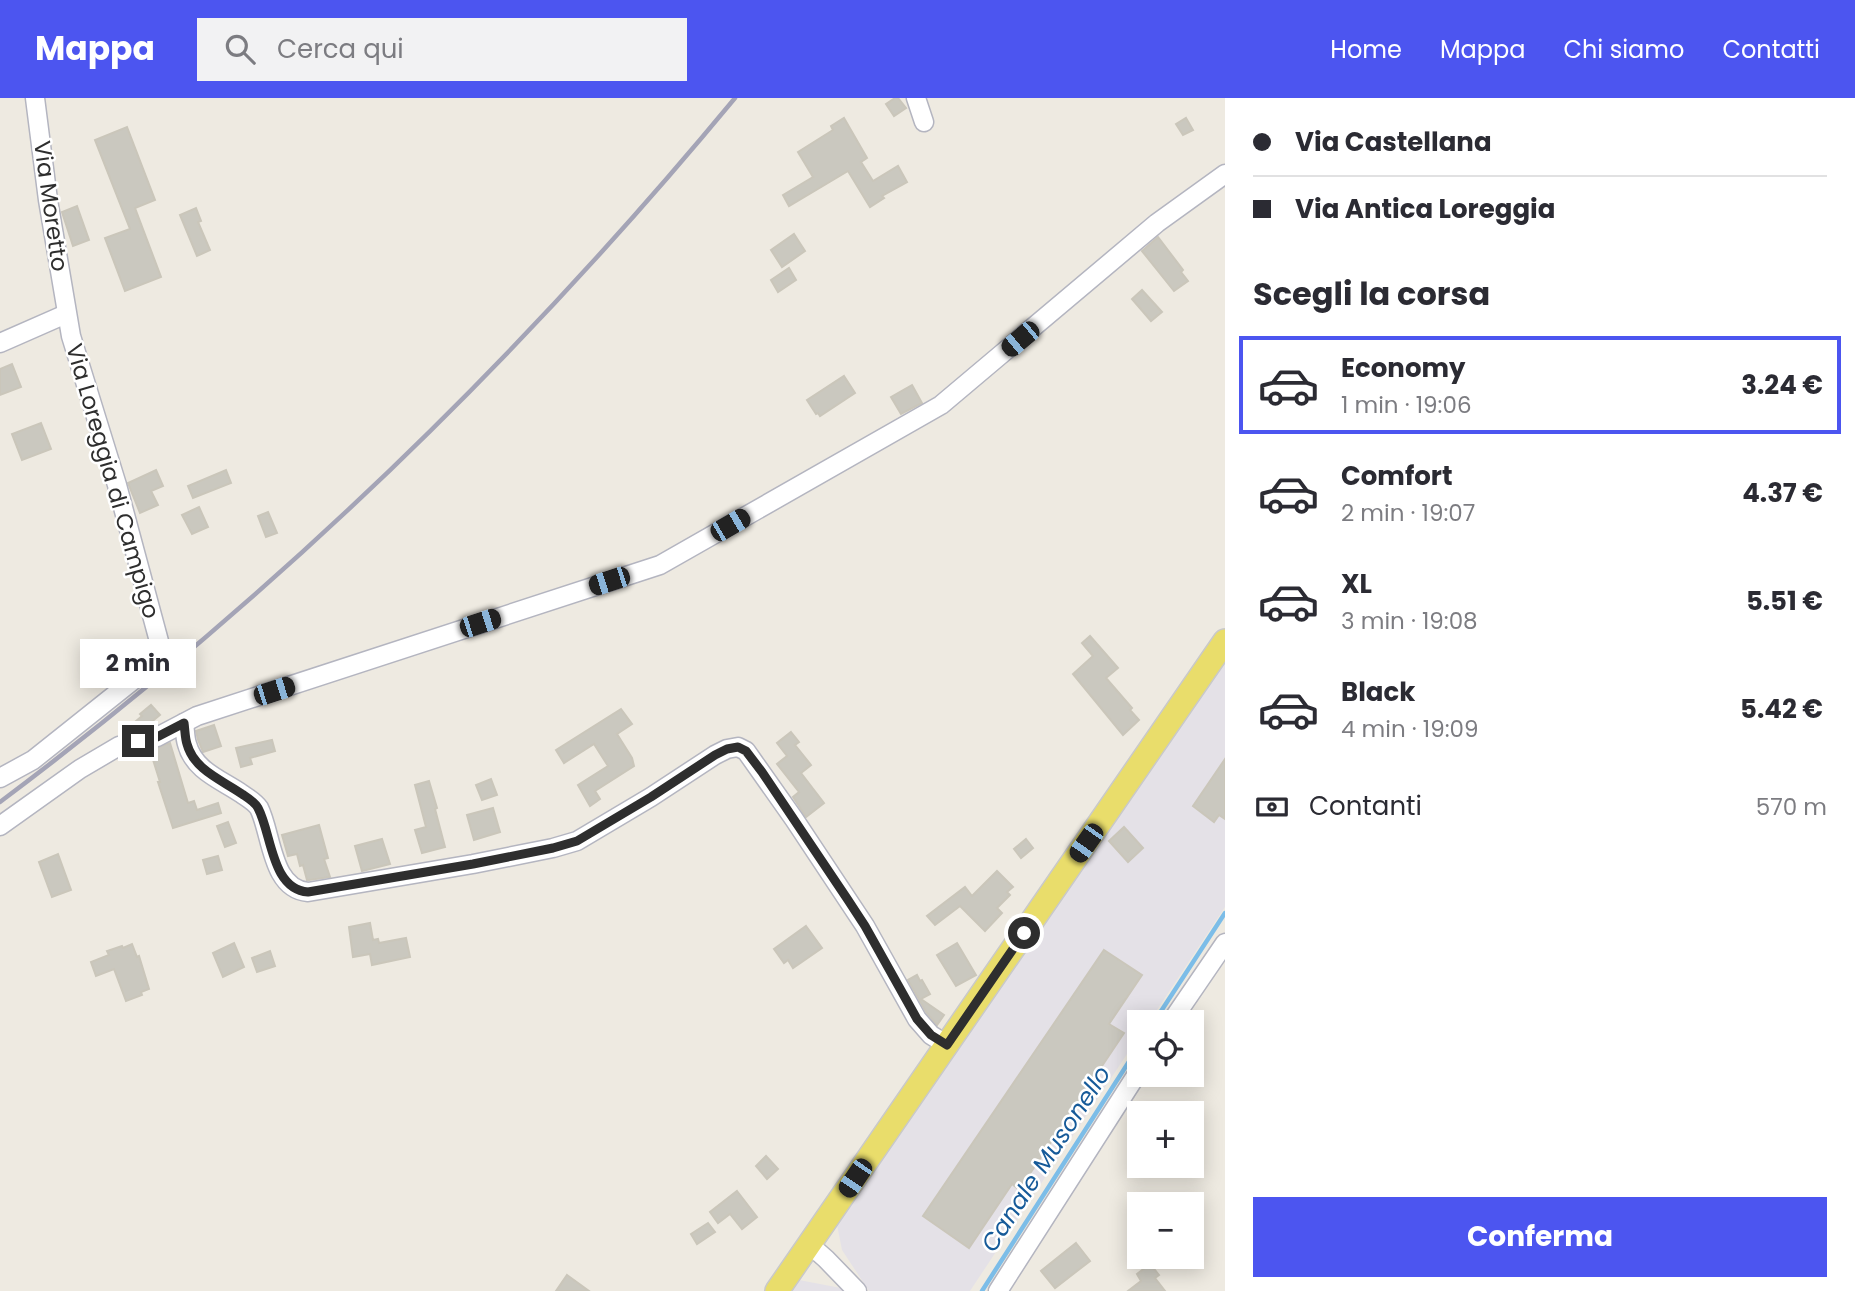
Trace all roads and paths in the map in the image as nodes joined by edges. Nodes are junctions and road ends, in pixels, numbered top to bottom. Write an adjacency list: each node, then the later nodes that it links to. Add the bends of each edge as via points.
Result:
1 (35, 98): 5 (street, Via Moretto)
2 (916, 98): 3 (street)
3 (924, 122)
4 (1225, 174): 8 (street, via 1157,223 941,405 660,565)
5 (66, 314): 6 (street); 9 (street, Via Loreggia di Campigo, via 160,650 151,666 108,701 33,760)
6 (0, 343)
7 (1225, 641): 13 (main road)
8 (184, 723): 10 (street, via 157,737 119,746); 13 (street, via 187,746 199,766 258,807 279,871 299,891 308,892 577,841 715,755 738,747 746,751 865,926 917,1019)
9 (0, 778)
10 (0, 826)
11 (1225, 943): 12 (street)
12 (1179, 1010)
13 (947, 1045): 15 (main road)
14 (1129, 1087): 18 (street)
15 (809, 1244): 16 (main road); 17 (street)
16 (777, 1291)
17 (858, 1291)
18 (998, 1291)

